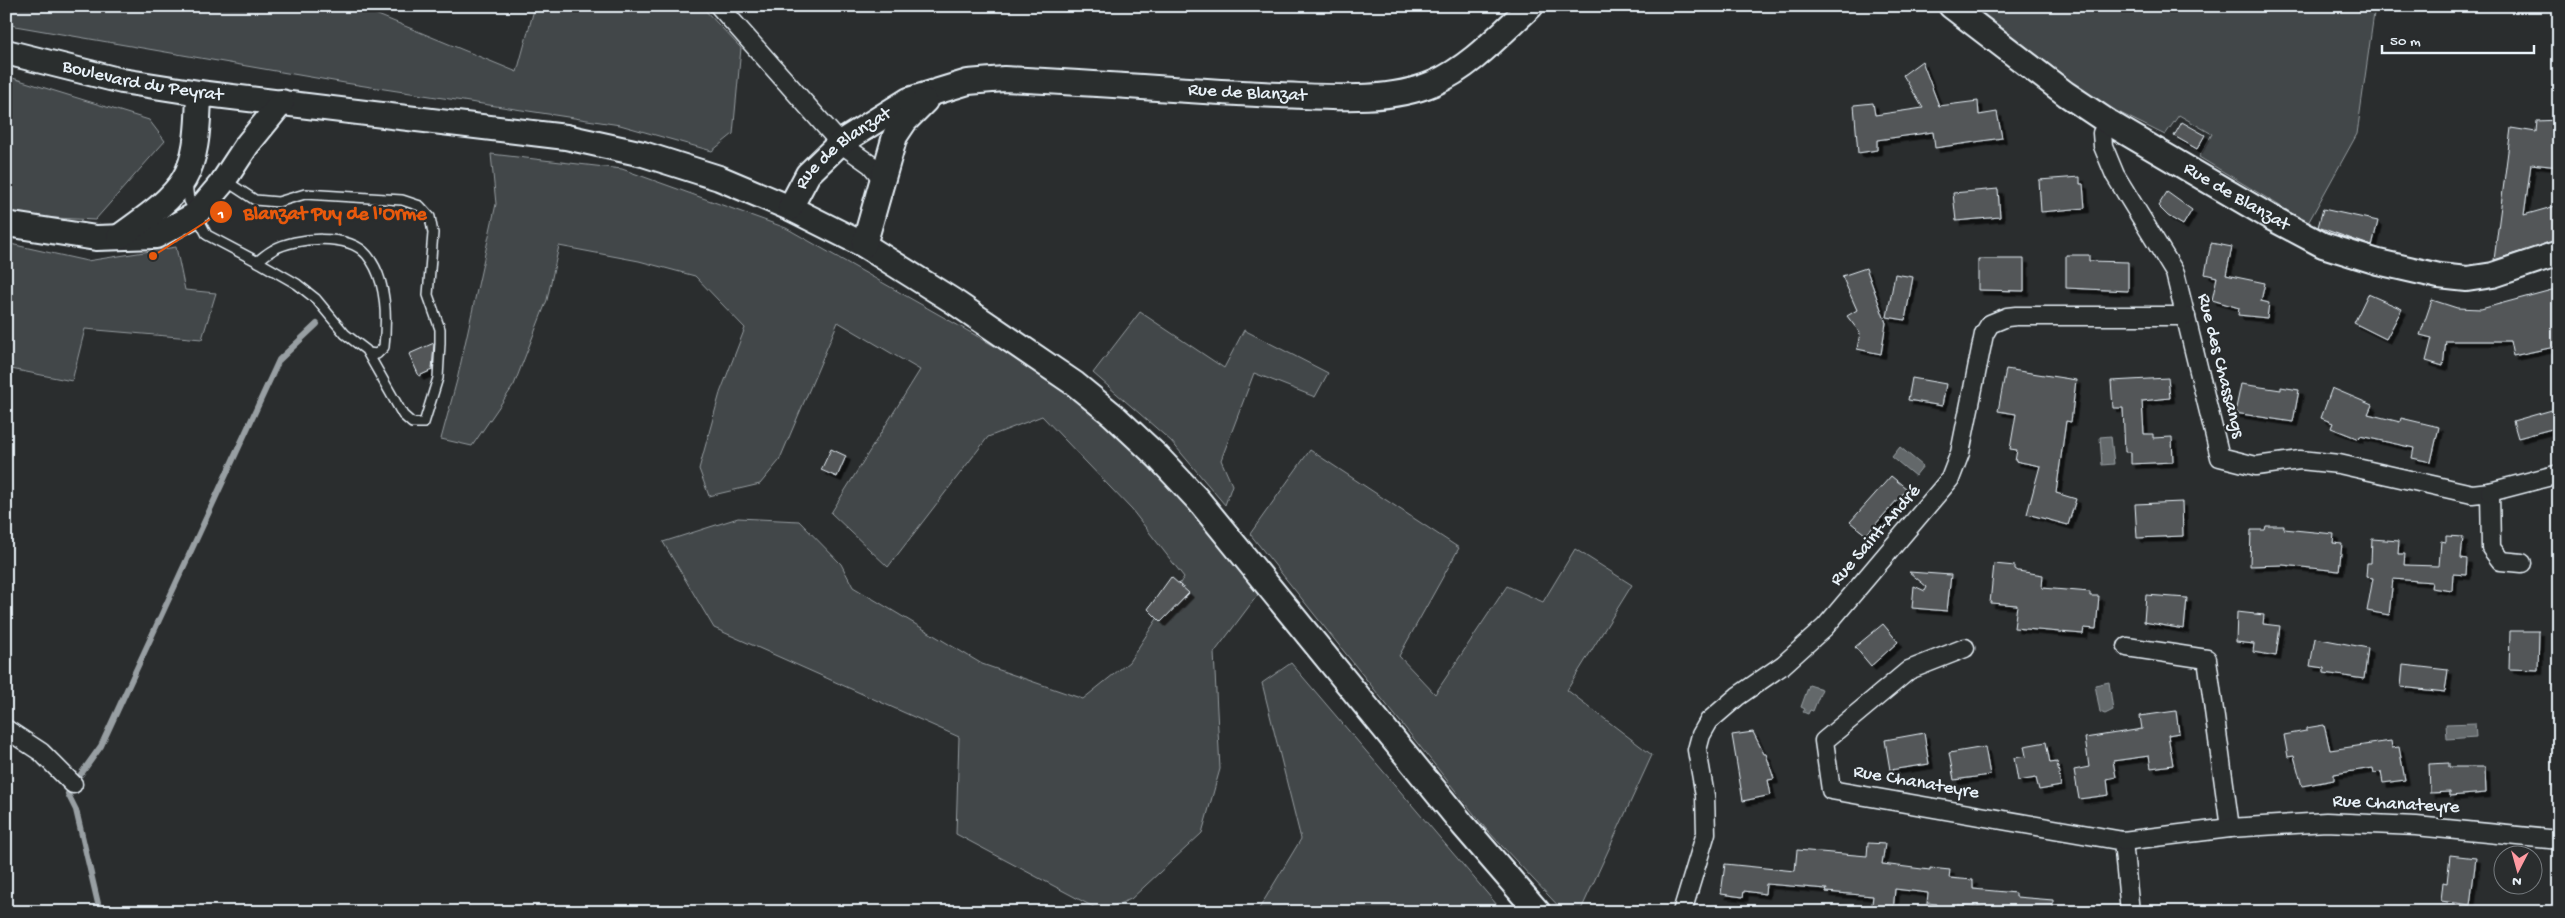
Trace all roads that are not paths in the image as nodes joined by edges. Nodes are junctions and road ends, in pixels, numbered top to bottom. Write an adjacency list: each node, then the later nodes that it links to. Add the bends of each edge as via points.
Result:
1 (719, 6): 9 (street)
2 (1531, 6): 5 (street, Rue de Blanzat, via 1448,76 1416,90 1380,96 1221,92 1004,79 968,82)
3 (1951, 6): 8 (street, Rue de Blanzat)
4 (6, 52): 6 (street, Boulevard du Peyrat, via 122,81)
5 (938, 90): 9 (street, Rue de Blanzat, via 909,100); 12 (street, Rue de Blanzat, via 916,108 895,136)
6 (199, 93): 7 (street, Boulevard du Peyrat); 11 (street, via 198,138)
7 (282, 102): 10 (street); 13 (street, Boulevard du Peyrat, via 566,137 682,166)
8 (2108, 122): 18 (street, Rue de Blanzat, via 2300,234 2350,254 2439,276 2467,279 2493,275); 20 (street, Rue des Chassangs, via 2102,133 2106,155 2175,273)
9 (840, 143): 12 (street, via 871,165 880,176); 13 (street, Rue de Blanzat, via 808,174)
10 (237, 160): 14 (street); 21 (lane, via 232,185 254,200 278,202 306,194 402,200 420,206 430,217 433,233 428,295 440,328 440,343 438,378 424,423 412,423 396,407)
11 (186, 177): 14 (lane, via 189,201); 16 (street, via 160,208)
12 (881, 184): 17 (street, Rue de Blanzat)
13 (790, 208): 17 (street, Boulevard du Peyrat)
14 (195, 215): 16 (street, via 156,236); 19 (lane, via 207,235)
15 (6, 224): 16 (street, via 87,237)
16 (119, 237)
17 (864, 245): 32 (street, Boulevard du Peyrat, via 1075,384 1158,457 1199,501 1463,825)
18 (2559, 253)
19 (258, 262): 21 (lane, via 316,299 346,334); 21 (lane, via 273,250 306,240 322,239 352,245 367,254 378,272 386,330 384,347 377,354)
20 (2186, 316): 23 (street, Rue des Chassangs, via 2220,457 2256,466 2300,460 2339,464 2472,494); 33 (street, Rue Saint-André, via 2016,316 1990,324 1984,334 1960,453 1950,479 1825,627 1783,665 1716,713 1701,735 1697,756 1705,796 1706,833)
21 (368, 353)
22 (2559, 474): 23 (street, Rue des Chassangs)
23 (2490, 492): 24 (street, via 2491,548 2502,560)
24 (2522, 563)
25 (1965, 648): 31 (street, Rue Chanateyre, via 1910,670 1824,741 1831,790)
26 (2127, 648): 29 (street, via 2207,659)
27 (6, 729): 28 (street, via 41,752)
28 (73, 784)
29 (2230, 828): 30 (street, Rue Chanateyre, via 2326,822 2426,826); 31 (street, Rue Chanateyre)
30 (2559, 840)
31 (2123, 841): 34 (street)
32 (1538, 912)
33 (1682, 912)
34 (2130, 912)

